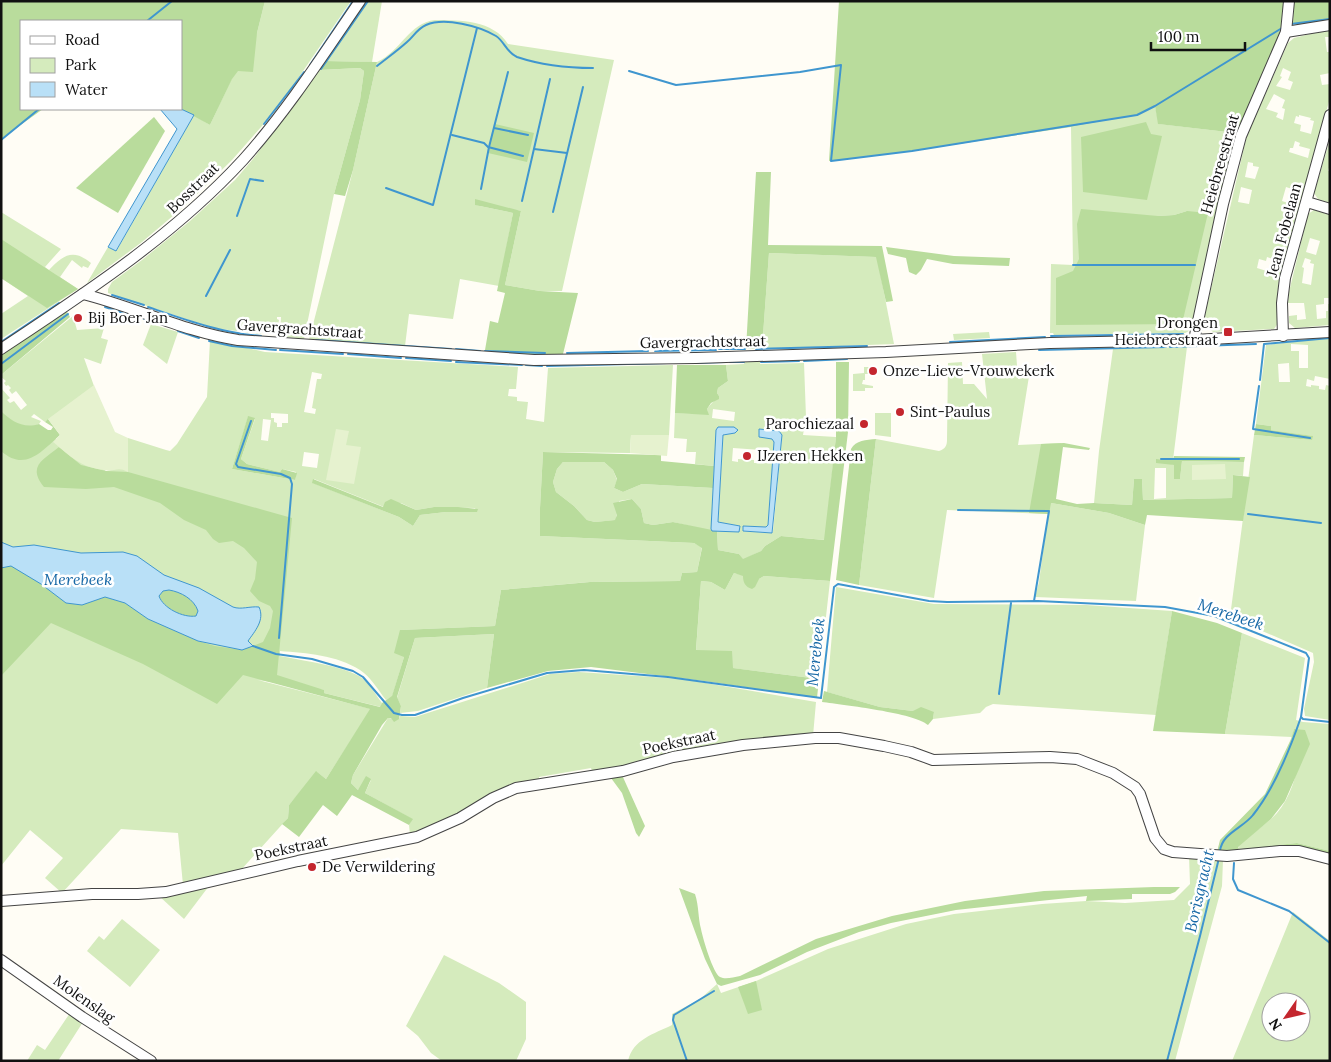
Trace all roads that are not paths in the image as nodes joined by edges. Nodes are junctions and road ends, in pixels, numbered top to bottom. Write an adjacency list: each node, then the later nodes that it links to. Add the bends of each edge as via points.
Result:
1 (360, 1): 9 (street, Bosstraat, via 300,89 243,160 164,235)
2 (1289, 1): 4 (street, Heiebreestraat)
3 (1330, 25): 4 (street)
4 (1286, 32): 12 (street, Heiebreestraat, via 1241,136)
5 (1330, 115): 6 (street, Jean Fobelaan)
6 (1327, 128): 7 (street, Jean Fobelaan)
7 (1307, 202): 8 (street); 11 (street, Jean Fobelaan, via 1285,278 1282,303)
8 (1330, 209)
9 (83, 294): 12 (street, Gavergrachtstraat, via 223,338 515,359 696,358); 13 (street, Bosstraat)
10 (1330, 332): 11 (street, Gavergrachtstraat)
11 (1284, 336): 12 (street, Gavergrachtstraat)
12 (1194, 340)
13 (1, 349)
14 (1330, 859): 15 (street, Poekstraat, via 1298,851 1218,855 1173,852 1155,838 1135,787 1104,769 1077,759 933,760 884,746 839,738 815,738 743,745 673,757 623,771 516,788 460,818 417,836 175,890)
15 (1, 901)
16 (1, 960): 17 (street, Molenslag, via 82,1018)
17 (151, 1061)

